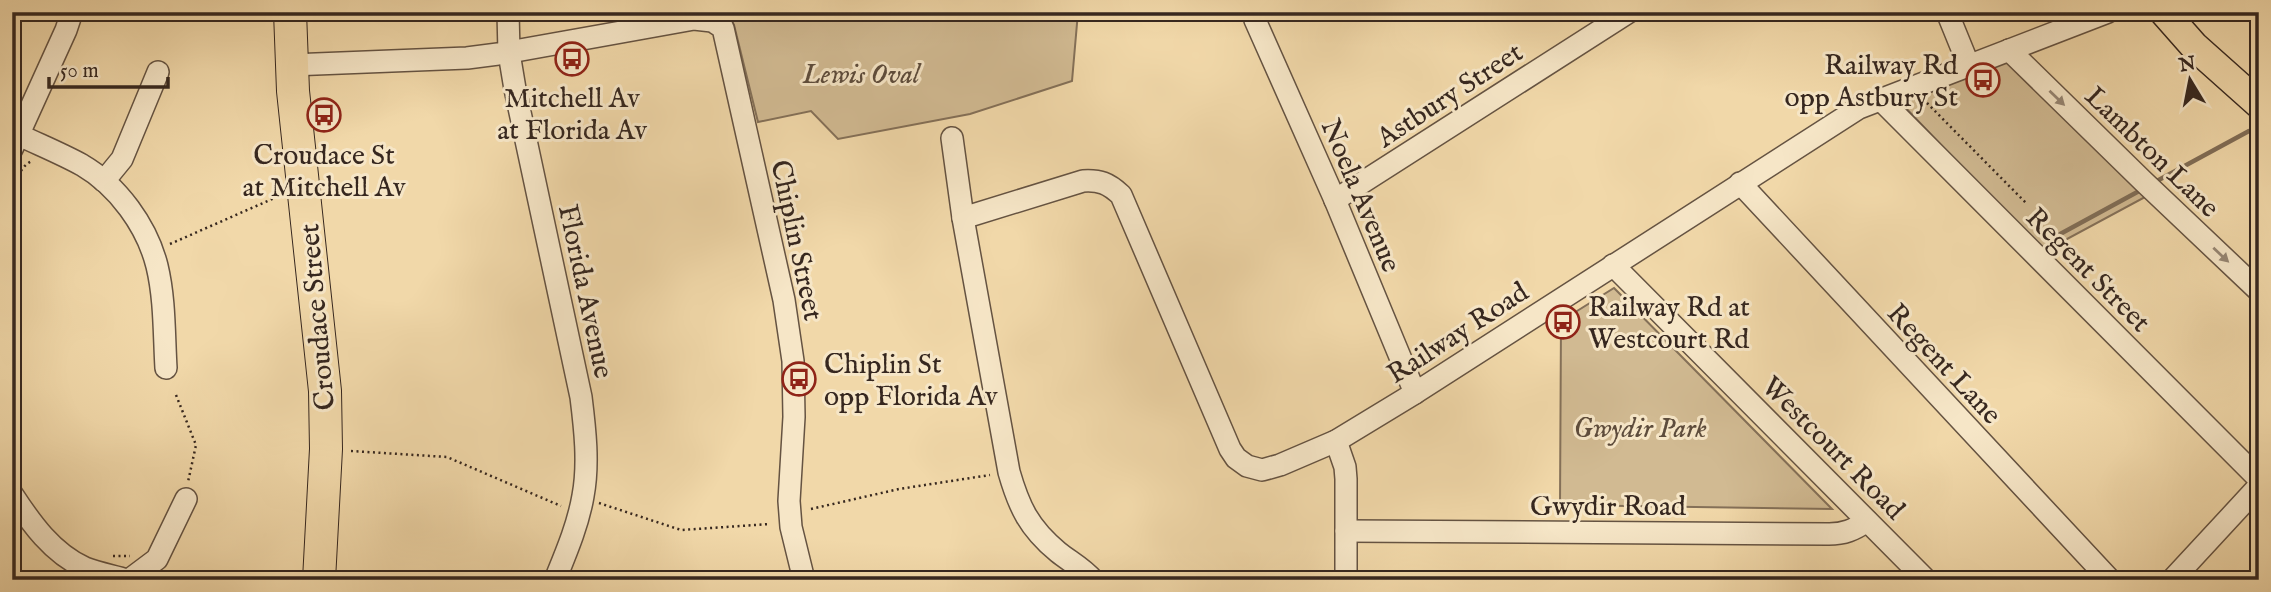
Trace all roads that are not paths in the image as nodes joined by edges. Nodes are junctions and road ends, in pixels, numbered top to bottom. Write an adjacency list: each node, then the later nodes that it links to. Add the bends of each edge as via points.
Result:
1 (72, 12): 17 (street)
2 (508, 12): 10 (street, Florida Avenue)
3 (1629, 12): 20 (street, Astbury Street)
4 (1947, 12): 12 (street)
5 (2108, 12): 9 (street, Railway Road)
6 (2164, 12): 15 (main road, via 2194,46)
7 (1249, 15): 20 (street, Noela Avenue)
8 (285, 19): 11 (highway, Croudace Street)
9 (2009, 50): 12 (street, Railway Road); 23 (street, Lambton Lane, one-way to 23)
10 (509, 52): 11 (street); 35 (street, Florida Avenue, via 584,421 584,494); 36 (street, Chiplin Street, via 694,19 723,28 784,300 793,361 789,501)
11 (291, 65): 34 (highway, Croudace Street, via 326,391)
12 (1969, 65): 14 (street, Railway Road)
13 (158, 72): 18 (street, via 122,159)
14 (1880, 99): 19 (street, Railway Road, via 1858,108); 27 (street, Regent Street)
15 (2259, 104)
16 (952, 138): 21 (street)
17 (15, 142): 18 (street, via 83,166)
18 (104, 181): 24 (street, via 136,220 157,266)
19 (1740, 183): 22 (street, Railway Road); 40 (street, Regent Lane)
20 (1335, 200): 25 (street, Noela Avenue)
21 (963, 218): 26 (street, Railway Road, via 1083,181 1109,184 1121,195 1237,458 1262,470); 37 (street, via 1016,494 1034,530)
22 (1613, 265): 25 (street, Railway Road); 31 (street, Westcourt Road)
23 (2259, 291)
24 (166, 368)
25 (1415, 393): 26 (street, Railway Road)
26 (1336, 441): 32 (street, via 1345,467)
27 (2259, 479)
28 (2259, 486): 41 (street)
29 (12, 494): 33 (street, via 50,544 68,558)
30 (186, 499): 33 (street, via 157,559)
31 (1867, 521): 32 (street, Gwydir Road, via 1841,534); 39 (street, Westcourt Road)
32 (1346, 531): 38 (street)
33 (128, 580)
34 (318, 580)
35 (555, 580)
36 (804, 580)
37 (1093, 580)
38 (1346, 580)
39 (1926, 580)
40 (2110, 580)
41 (2172, 580)

